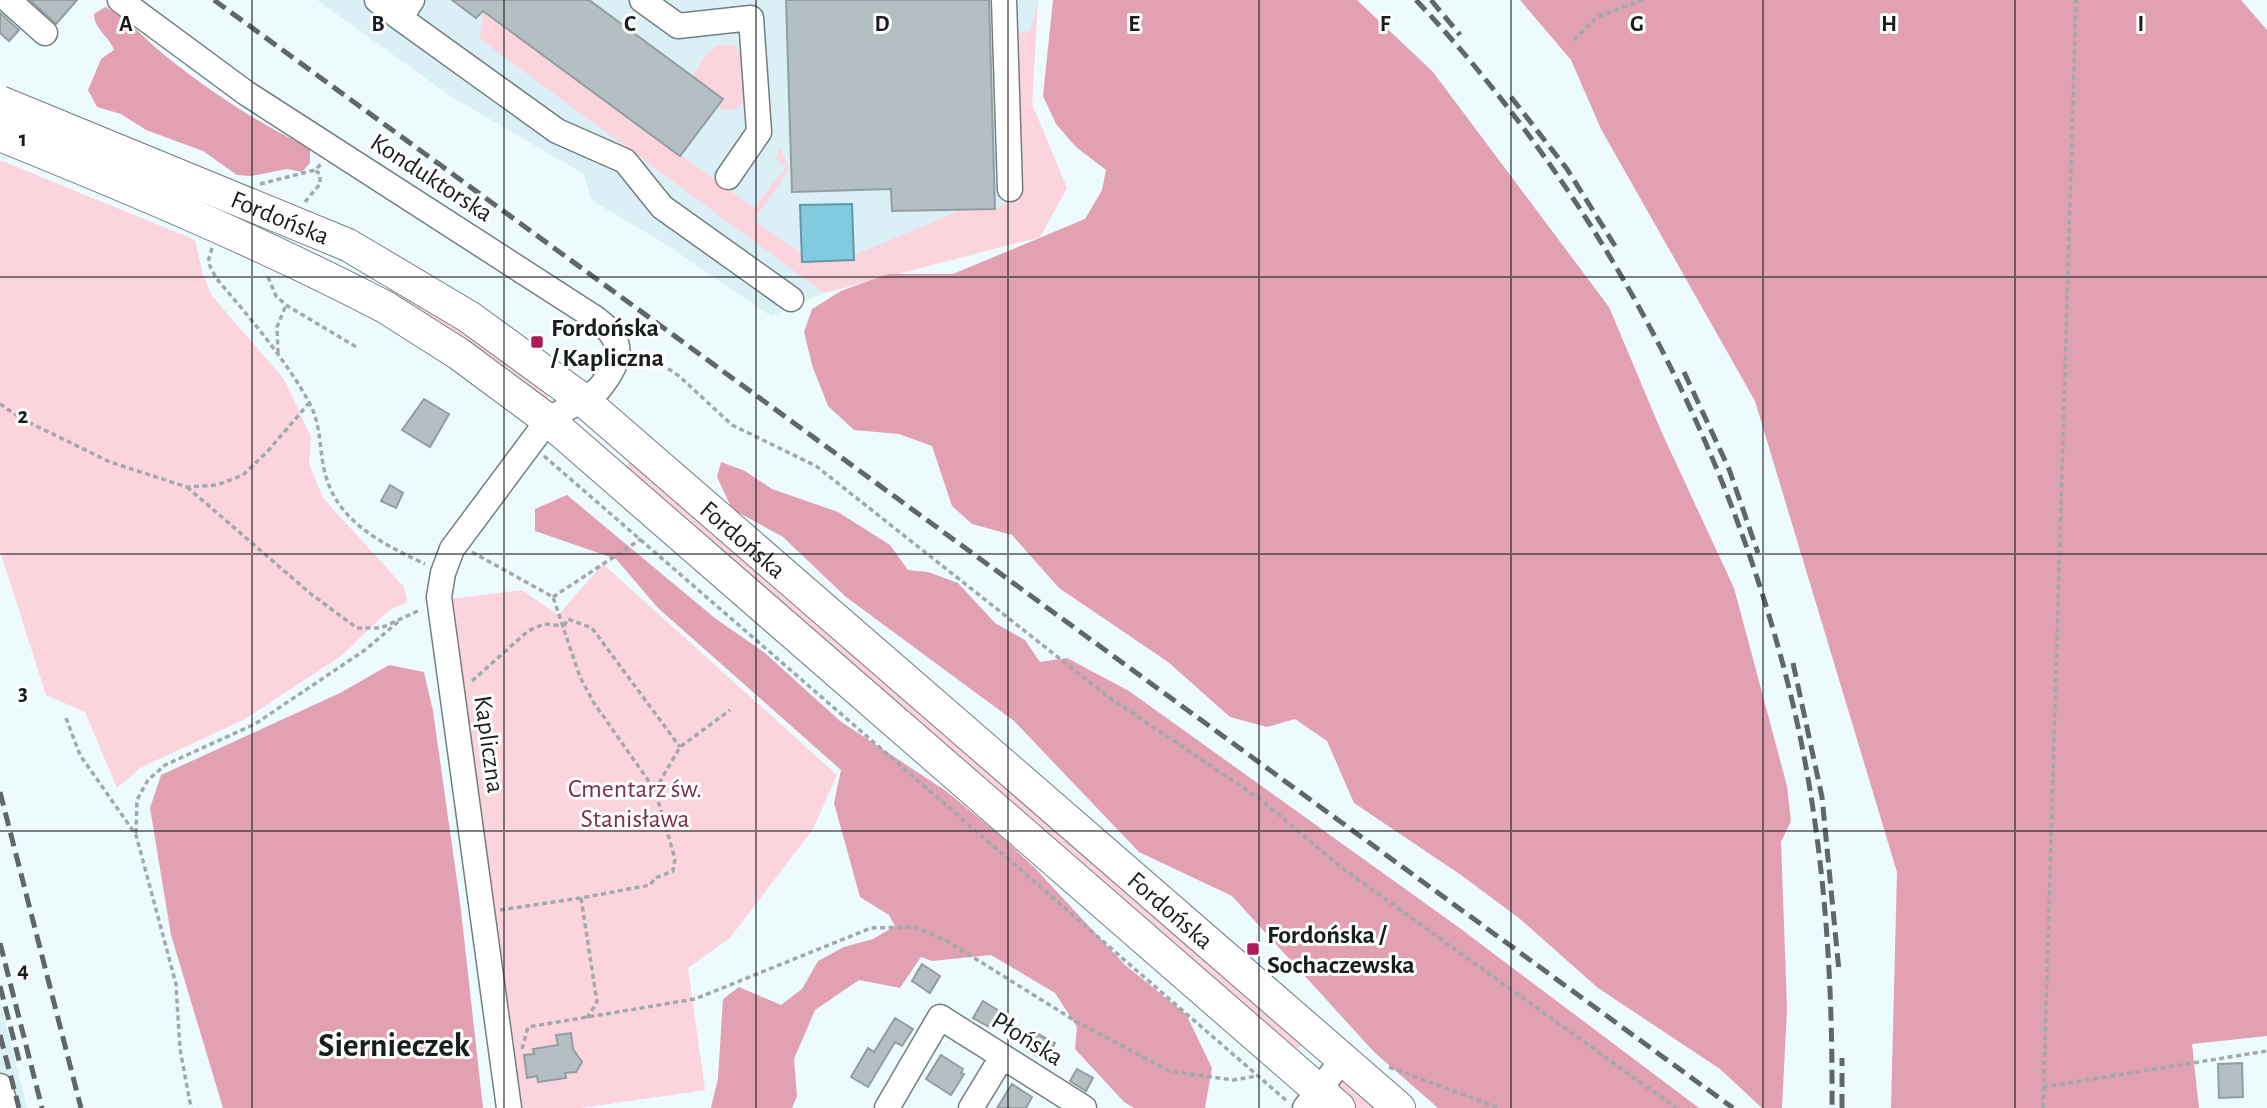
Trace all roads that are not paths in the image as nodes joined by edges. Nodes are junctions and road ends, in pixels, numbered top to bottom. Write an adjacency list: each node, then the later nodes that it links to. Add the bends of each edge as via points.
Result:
1 (8, 0): 7 (street)
2 (120, 0): 13 (street, Konduktorska, via 214,71 605,325 616,338 618,351 604,383)
3 (377, 0): 6 (street)
4 (642, 0): 10 (street, via 678,26 751,18 760,132)
5 (1004, 0): 11 (street)
6 (406, 9): 12 (street, via 557,131 625,161 662,206)
7 (45, 33)
8 (0, 102): 13 (main road, Fordońska, bridge, via 348,245 469,317)
9 (0, 135): 14 (main road, Fordońska, bridge, via 303,264 385,307 459,354)
10 (728, 177)
11 (1010, 189)
12 (791, 299)
13 (583, 400): 14 (street); 16 (main road, Fordońska)
14 (548, 421): 18 (main road, Fordońska); 20 (street, Kapliczna, via 456,543 443,572 439,597 497,910)
15 (1002, 1057): 21 (street, Płońska, via 940,1017); 22 (street); 23 (street, Płońska)
16 (1343, 1059): 18 (street); 24 (main road, Fordońska)
17 (0, 1086): 19 (street)
18 (1314, 1103)
19 (6, 1108)
20 (509, 1108)
21 (887, 1108)
22 (971, 1108)
23 (1084, 1108)
24 (1399, 1108)

